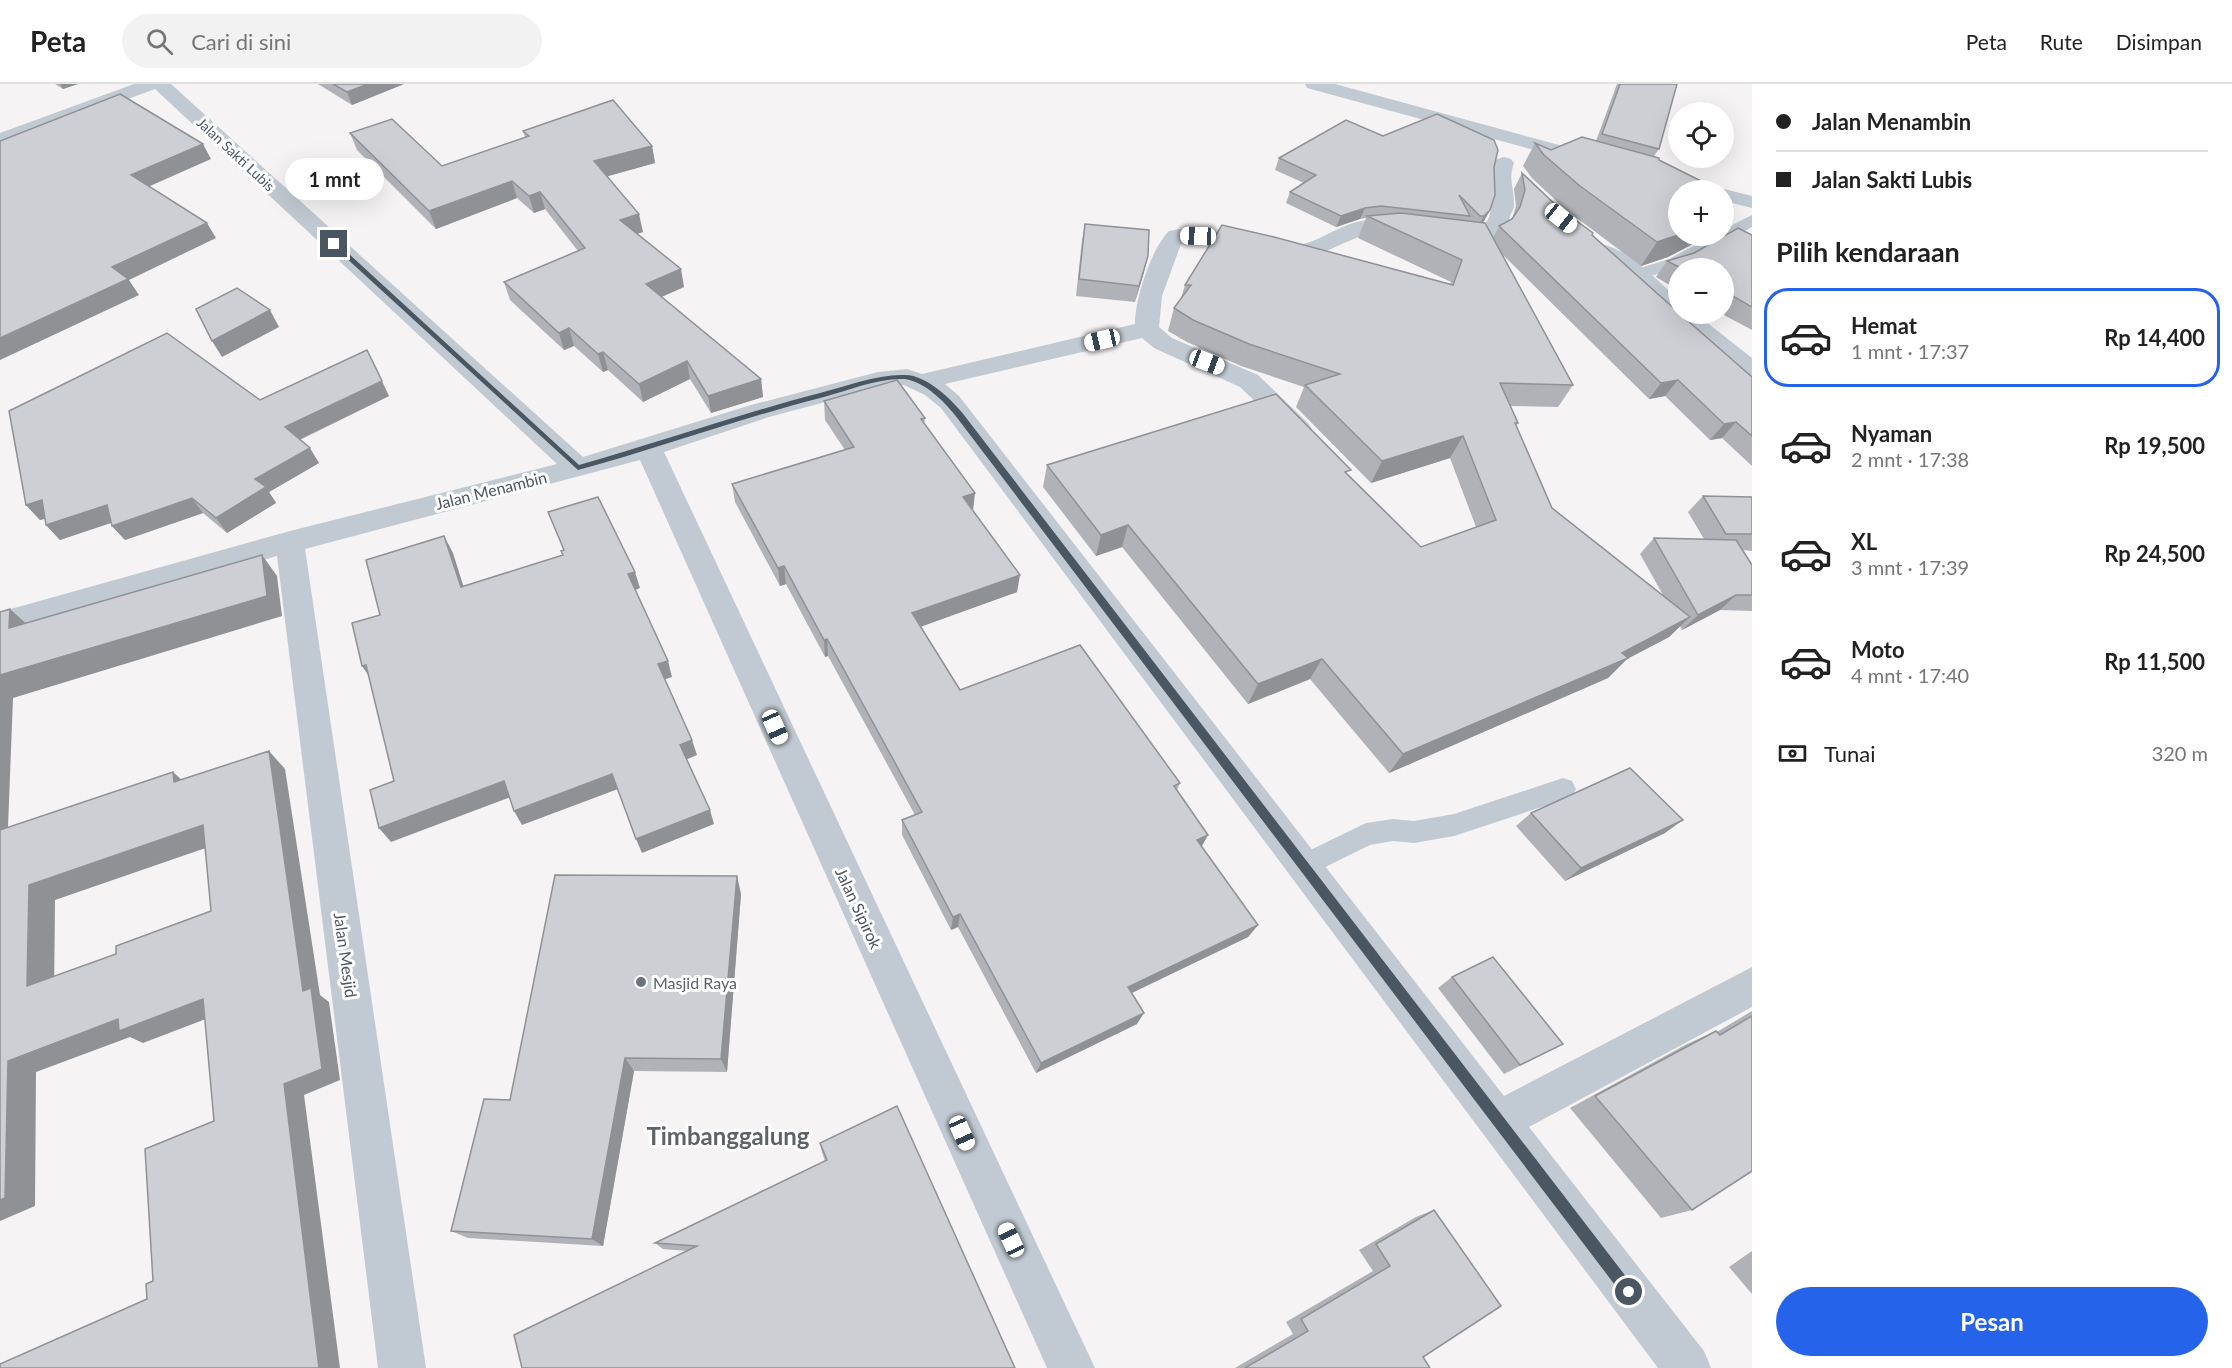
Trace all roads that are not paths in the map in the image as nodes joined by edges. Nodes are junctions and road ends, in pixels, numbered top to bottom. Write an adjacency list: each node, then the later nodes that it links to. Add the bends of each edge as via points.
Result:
1 (152, 84): 6 (street)
2 (160, 84): 20 (street, Jalan Sakti Lubis)
3 (1314, 84): 4 (street)
4 (1385, 93): 5 (street)
5 (1496, 134): 7 (street); 15 (street, via 1511,170 1500,173 1504,206 1498,216 1499,224 1485,235 1398,226 1353,230 1306,251 1289,253 1198,236 1177,236 1171,242 1150,300)
6 (0, 140)
7 (1619, 167)
8 (1734, 198): 9 (street)
9 (1752, 202)
10 (1752, 220): 12 (lane, via 1675,263)
11 (1592, 242): 12 (street)
12 (1637, 275): 13 (street)
13 (1668, 302)
14 (1695, 324): 16 (street)
15 (1147, 329): 17 (street); 18 (street, via 1163,343 1249,381)
16 (1752, 371)
17 (921, 382): 19 (street, Jalan Menambin, via 907,377 878,380 760,411); 24 (street, Jalan Menambin, via 950,402)
18 (1313, 444)
19 (648, 448): 20 (street, Jalan Menambin); 28 (street, Jalan Sipirok)
20 (578, 468): 21 (street, Jalan Menambin)
21 (290, 542): 22 (street, Jalan Menambin); 27 (street, Jalan Mesjid)
22 (0, 624)
23 (1563, 789): 24 (lane, via 1454,825 1366,834)
24 (1303, 866): 26 (street, Jalan Menambin)
25 (1752, 986): 26 (street)
26 (1499, 1121): 29 (street, Jalan Menambin)
27 (402, 1368)
28 (1071, 1368)
29 (1687, 1368)

